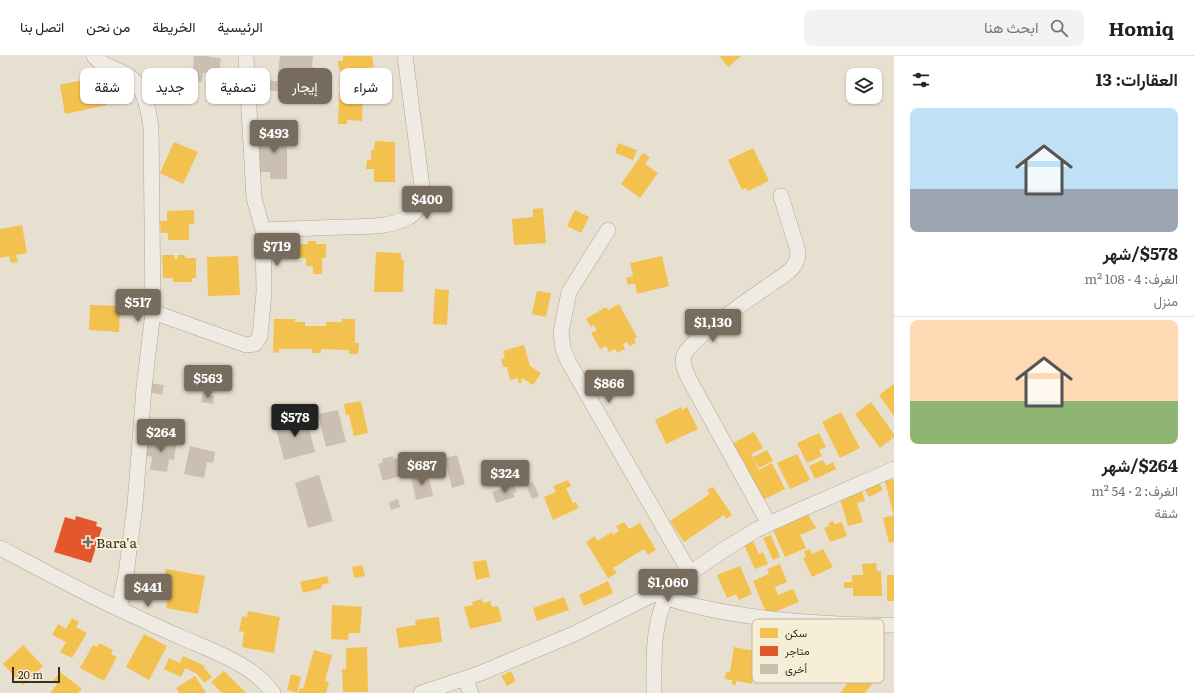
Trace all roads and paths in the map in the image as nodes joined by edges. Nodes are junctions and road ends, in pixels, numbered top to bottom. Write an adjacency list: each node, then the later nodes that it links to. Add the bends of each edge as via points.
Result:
1 (94, 56): 7 (street, via 96,60 128,75 138,85 148,110 151,127)
2 (246, 56): 5 (street, via 254,198)
3 (405, 56): 5 (street, via 424,194 419,209 406,219 377,226)
4 (781, 196): 9 (street, via 797,248 796,263 789,271 702,335 687,348 683,357 688,379)
5 (263, 230): 7 (street, via 264,292 260,336 254,344 246,345)
6 (608, 230): 11 (street, via 569,292 561,332 563,348)
7 (152, 312): 13 (street, via 135,505)
8 (894, 469): 9 (street)
9 (769, 524): 11 (street)
10 (0, 548): 13 (street)
11 (690, 573): 12 (street)
12 (661, 596): 14 (street, via 682,604); 17 (street); 21 (street, via 662,606 655,649)
13 (119, 609): 18 (street, via 231,660 251,671 268,685)
14 (773, 619)
15 (884, 625): 16 (street)
16 (894, 625)
17 (465, 678): 19 (street); 20 (street)
18 (273, 693)
19 (422, 693)
20 (471, 693)
21 (654, 693)

